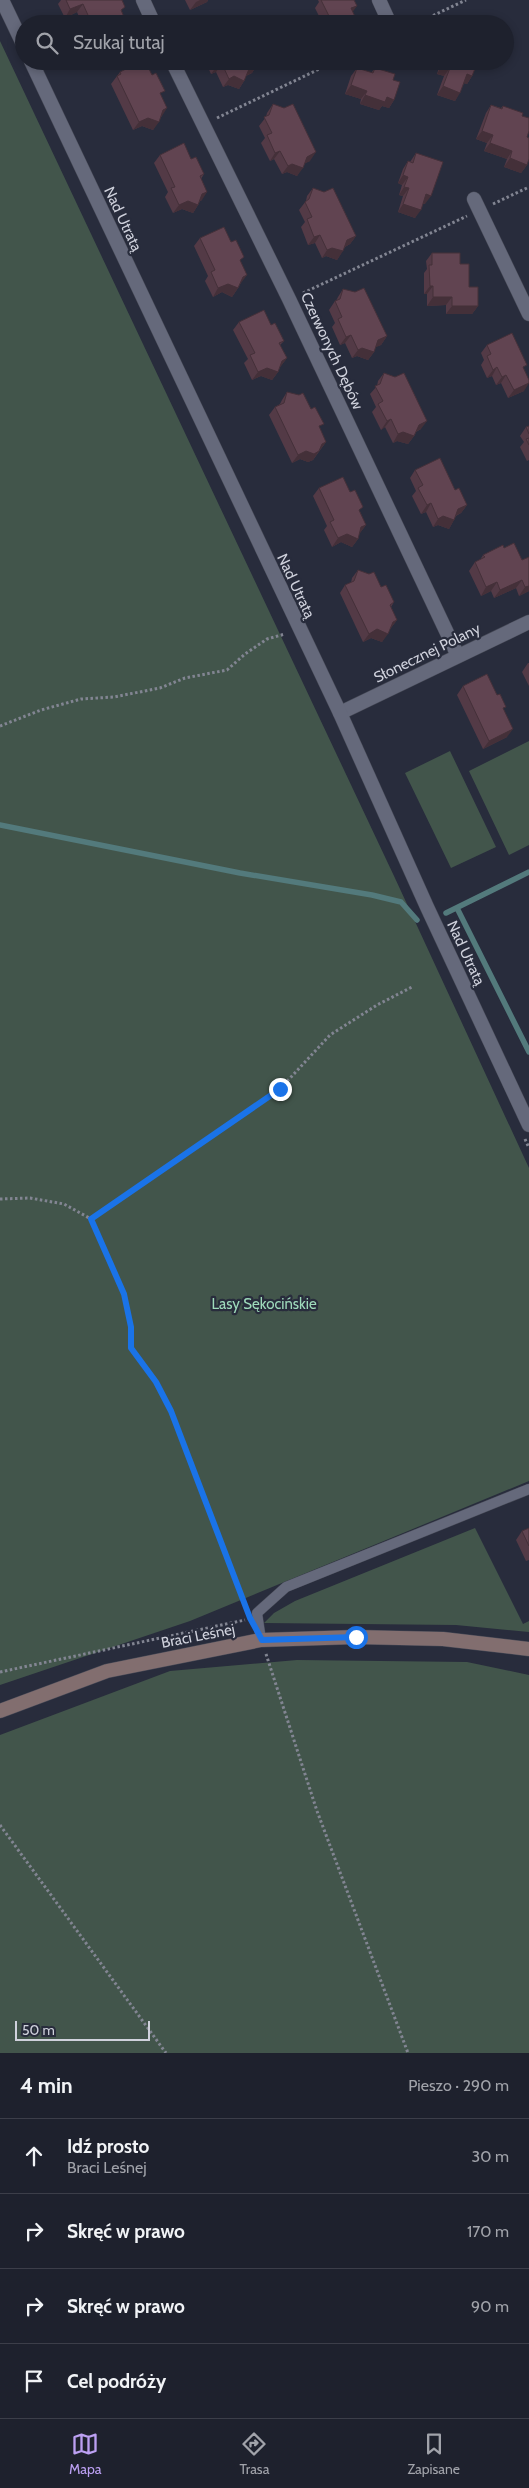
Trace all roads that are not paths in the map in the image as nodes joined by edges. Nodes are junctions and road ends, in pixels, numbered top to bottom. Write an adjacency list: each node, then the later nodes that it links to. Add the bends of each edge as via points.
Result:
1 (2, 0): 6 (street)
2 (143, 0): 4 (street)
3 (379, 0): 5 (street)
4 (150, 15)
5 (386, 15)
6 (15, 27)
7 (35, 70): 13 (street, Nad Utratą)
8 (176, 70): 12 (street, Czerwonych Dębów)
9 (477, 205): 10 (street)
10 (529, 314)
11 (529, 622): 12 (street, Słonecznej Polany)
12 (458, 656): 13 (street, Słonecznej Polany)
13 (340, 713): 14 (street, Nad Utratą)
14 (529, 1125)
15 (529, 1489): 16 (lane, via 286,1587 257,1613)
16 (262, 1640): 17 (main road, Braci Leśnej, via 443,1639); 18 (main road, Braci Leśnej, via 107,1672)
17 (529, 1648)
18 (0, 1711)

